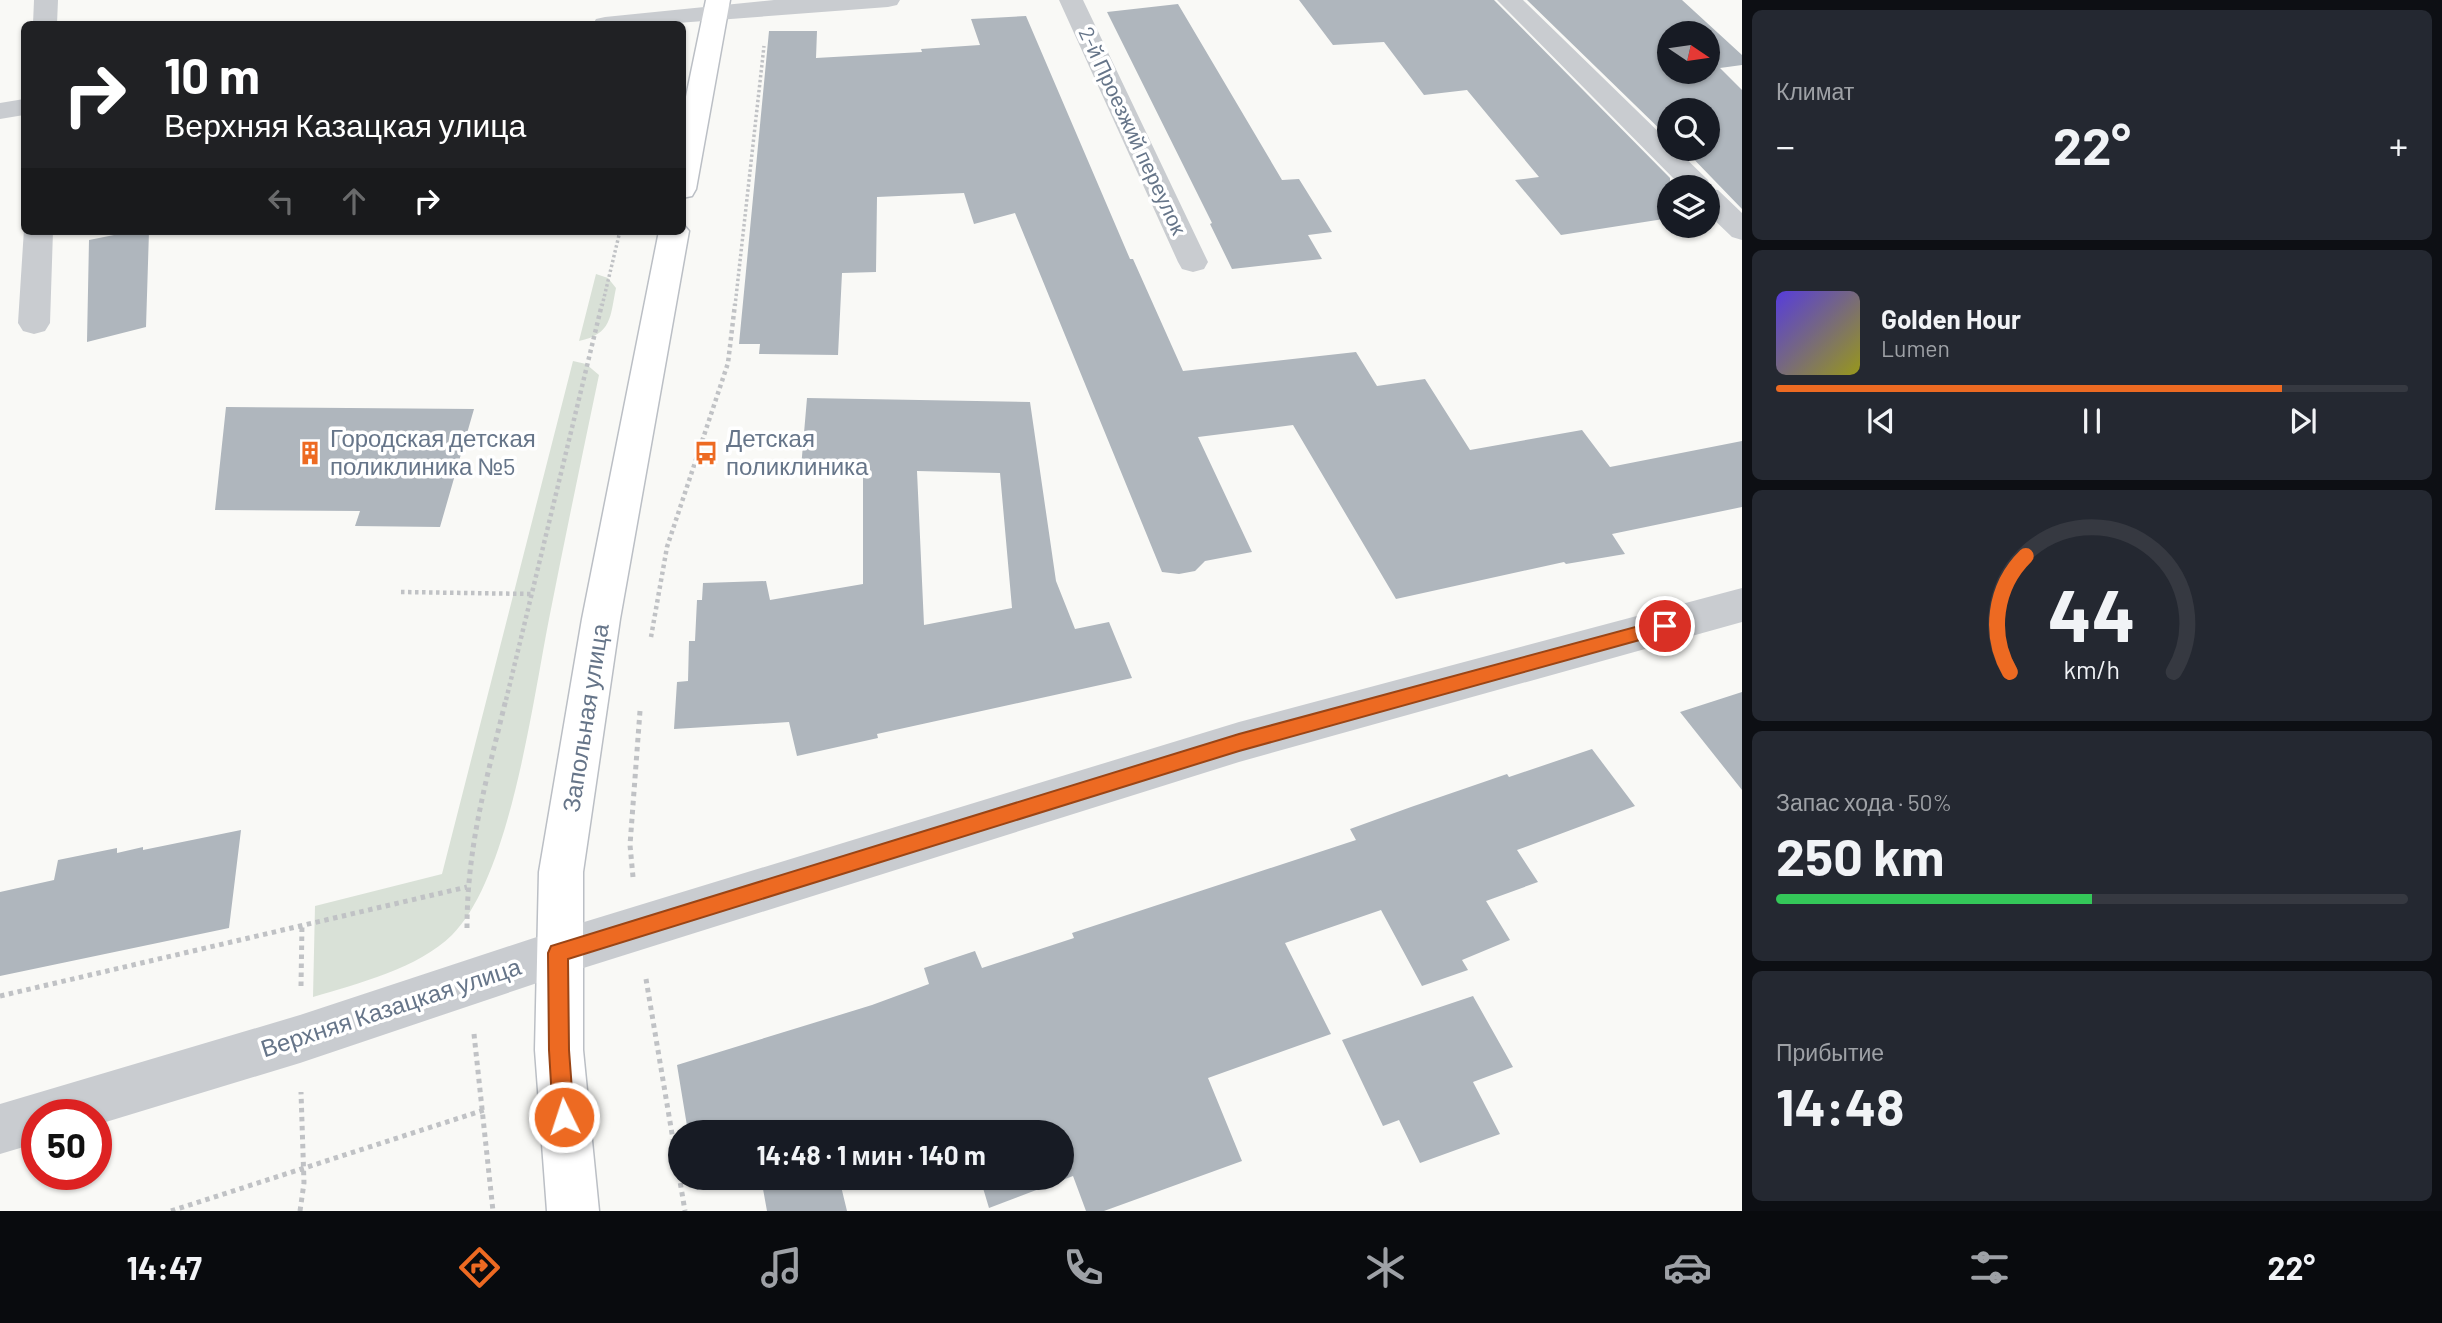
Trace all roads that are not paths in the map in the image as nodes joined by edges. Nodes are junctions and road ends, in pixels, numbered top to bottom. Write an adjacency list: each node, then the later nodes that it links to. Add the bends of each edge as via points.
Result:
1 (46, 0): 6 (street)
2 (888, 0): 5 (street)
3 (1071, 0): 16 (street, 2-й Проезжий переулок)
4 (1509, 0): 11 (street)
5 (717, 5): 7 (street); 10 (main road)
6 (46, 21)
7 (622, 21)
8 (21, 108): 9 (street)
9 (0, 111)
10 (686, 168)
11 (1686, 175)
12 (1720, 209): 13 (street)
13 (1742, 230)
14 (38, 235): 17 (street)
15 (673, 235): 19 (main road, Запольная улица, via 601,619 561,872)
16 (1193, 262)
17 (34, 323)
18 (1742, 605): 19 (street, Верхняя Казацкая улица, via 1239,743)
19 (558, 953): 20 (street, Верхняя Казацкая улица, via 300,1040); 23 (main road, Запольная улица, via 559,1050)
20 (101, 1099)
21 (21, 1123): 22 (street)
22 (0, 1129)
23 (573, 1211)

